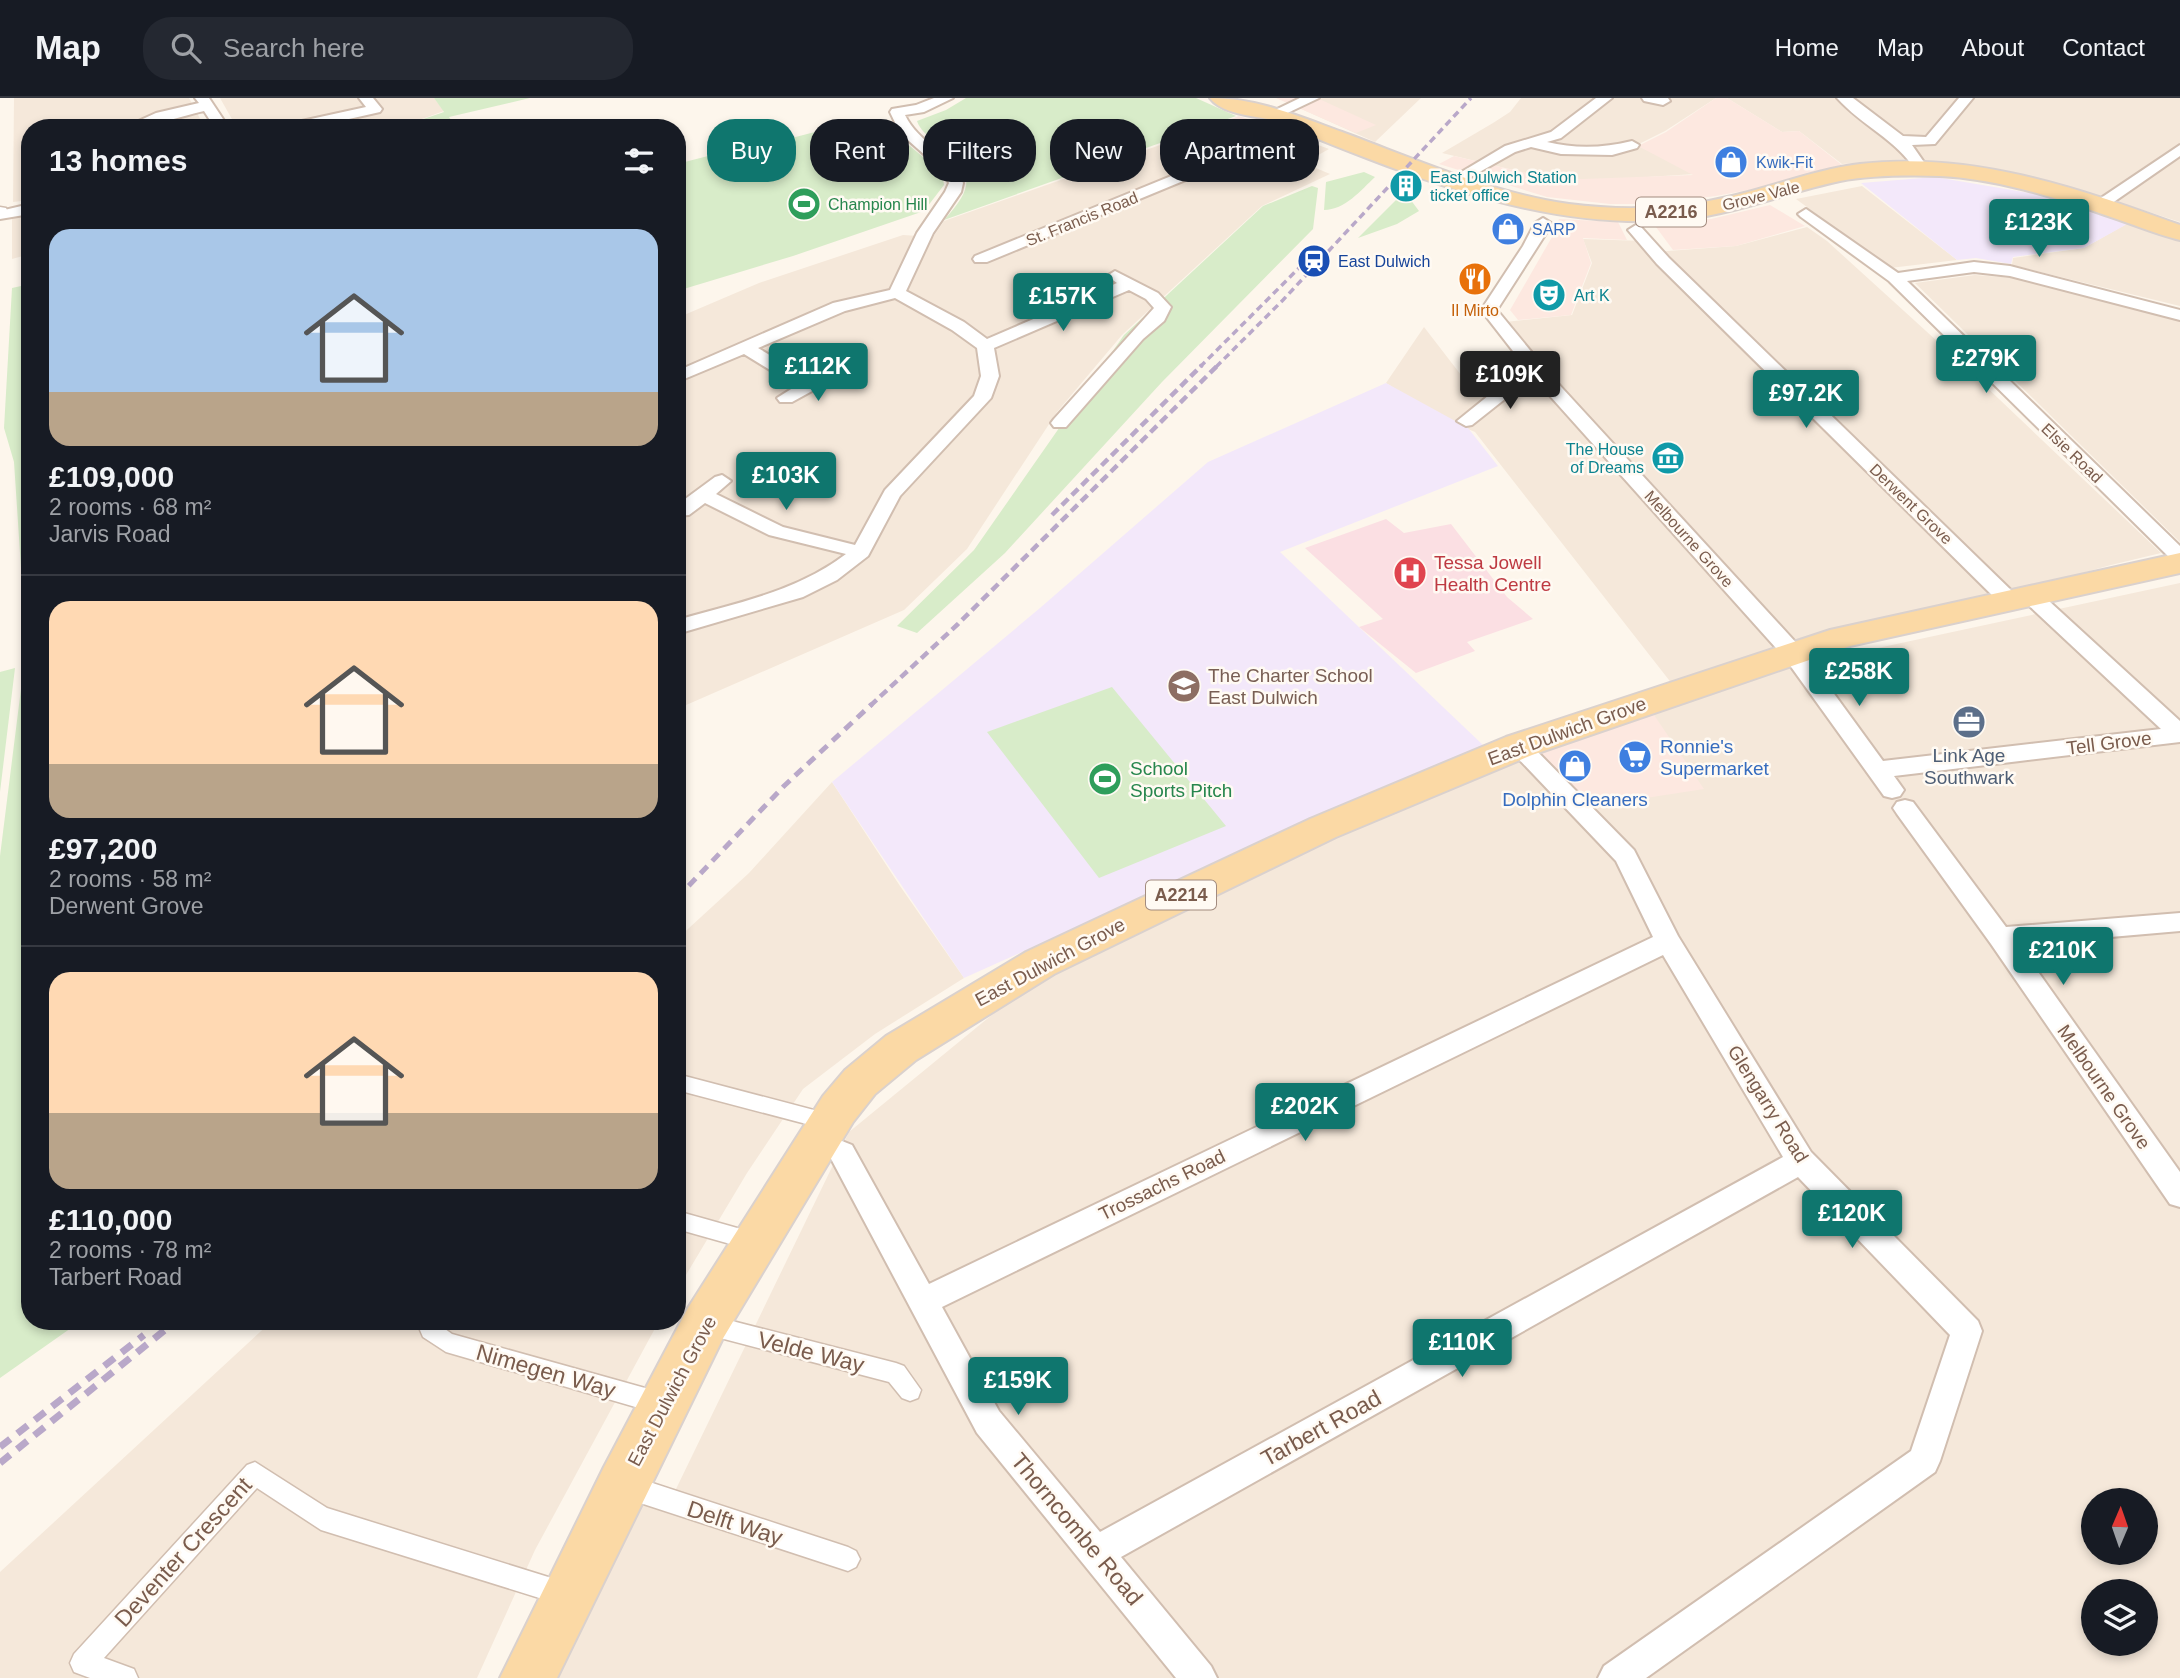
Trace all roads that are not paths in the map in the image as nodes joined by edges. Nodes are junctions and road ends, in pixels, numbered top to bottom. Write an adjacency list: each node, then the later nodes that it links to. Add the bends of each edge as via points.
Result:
1 (366, 98): 13 (street, via 375,109)
2 (946, 98): 34 (street, via 897,112 905,130 951,170 956,183 925,233)
3 (1221, 98): 10 (main road, A2216)
4 (1255, 98): 10 (main road, A2216)
5 (1312, 98): 10 (street)
6 (1605, 98): 17 (street, via 1556,135)
7 (1844, 98): 16 (street)
8 (1966, 98): 16 (street, via 1930,141)
9 (204, 102): 11 (street); 12 (street)
10 (1274, 114): 14 (main road, A2216)
11 (153, 119)
12 (216, 119)
13 (329, 119)
14 (1286, 119)
15 (1319, 131): 21 (main road, Grove Vale / A2216)
16 (1899, 140): 20 (street)
17 (1530, 142): 18 (street, via 1560,150 1612,151); 21 (street)
18 (1632, 145)
19 (2180, 149): 23 (street)
20 (1921, 168): 21 (main road, Grove Vale / A2216, via 1857,172 1718,207 1626,214 1530,205); 23 (main road, Grove Vale / A2216, via 1995,176)
21 (1455, 180)
22 (1170, 182): 30 (street, St. Francis Road)
23 (2100, 205): 29 (main road, Grove Vale / A2216)
24 (21, 210): 25 (street)
25 (2, 212)
26 (1806, 214): 33 (street, Elsie Road)
27 (1543, 223): 40 (street, Melbourne Grove, via 1526,258 1489,310)
28 (1636, 230): 51 (street, Derwent Grove, via 1671,269)
29 (2180, 233)
30 (1014, 247): 31 (street, St. Francis Road); 32 (street, St. Francis Road)
31 (1034, 258)
32 (981, 259)
33 (1895, 278): 35 (street, via 1974,267 2010,271); 49 (street, Elsie Road)
34 (897, 293): 36 (street, via 972,334); 37 (street, via 839,307)
35 (2180, 315)
36 (985, 346): 44 (street, via 1121,280 1163,307); 48 (street, via 990,376 982,398 892,494)
37 (744, 347): 38 (street); 41 (street)
38 (686, 373)
39 (834, 374): 41 (street)
40 (1546, 381): 43 (street, via 1510,387); 53 (street, Melbourne Grove)
41 (808, 386): 42 (street)
42 (786, 398)
43 (1466, 421)
44 (1060, 423)
45 (722, 481): 46 (street)
46 (703, 495): 47 (street); 48 (street, via 776,531)
47 (686, 508)
48 (861, 552): 52 (street, via 830,576 796,593)
49 (2180, 557)
50 (2180, 563): 51 (main road, East Dulwich Grove / A2214)
51 (2020, 598): 53 (main road, East Dulwich Grove / A2214); 55 (street, Tell Grove, via 2180,734)
52 (686, 624)
53 (1792, 652): 54 (main road, East Dulwich Grove / A2214); 55 (street, Melbourne Grove)
54 (1519, 746): 58 (street, Glengarry Road, via 1625,856); 60 (main road, East Dulwich Grove / A2214, via 1323,828 1040,963 901,1048 860,1082)
55 (1878, 770): 57 (street, Melbourne Grove)
56 (2180, 922): 57 (street)
57 (2000, 937): 62 (street, Melbourne Grove)
58 (1668, 941): 61 (street, Glengarry Road); 65 (street, Trossachs Road)
59 (686, 1085): 60 (street)
60 (835, 1137): 64 (main road, East Dulwich Grove / A2214); 65 (street, Thorncombe Road)
61 (1801, 1161): 71 (street, Tarbert Road); 77 (street, Glengarry Road, via 1966,1331 1924,1461)
62 (2180, 1195)
63 (686, 1223): 64 (street)
64 (755, 1242): 66 (main road, East Dulwich Grove / A2214)
65 (922, 1301): 71 (street, Thorncombe Road, via 988,1422)
66 (705, 1324): 68 (street, Velde Way, via 896,1373); 69 (main road, East Dulwich Grove / A2214)
67 (431, 1330): 69 (street, Nimegen Way, via 446,1342)
68 (909, 1390)
69 (665, 1405): 70 (main road, East Dulwich Grove / A2214)
70 (622, 1485): 72 (street, Delft Way); 73 (main road, East Dulwich Grove / A2214)
71 (1097, 1552): 74 (street, Thorncombe Road)
72 (848, 1559)
73 (568, 1595): 75 (street, Deventer Crescent, via 321,1518 256,1473 83,1663); 76 (main road, East Dulwich Grove / A2214)
74 (1196, 1676)
75 (125, 1678)
76 (528, 1678)
77 (1616, 1678)

